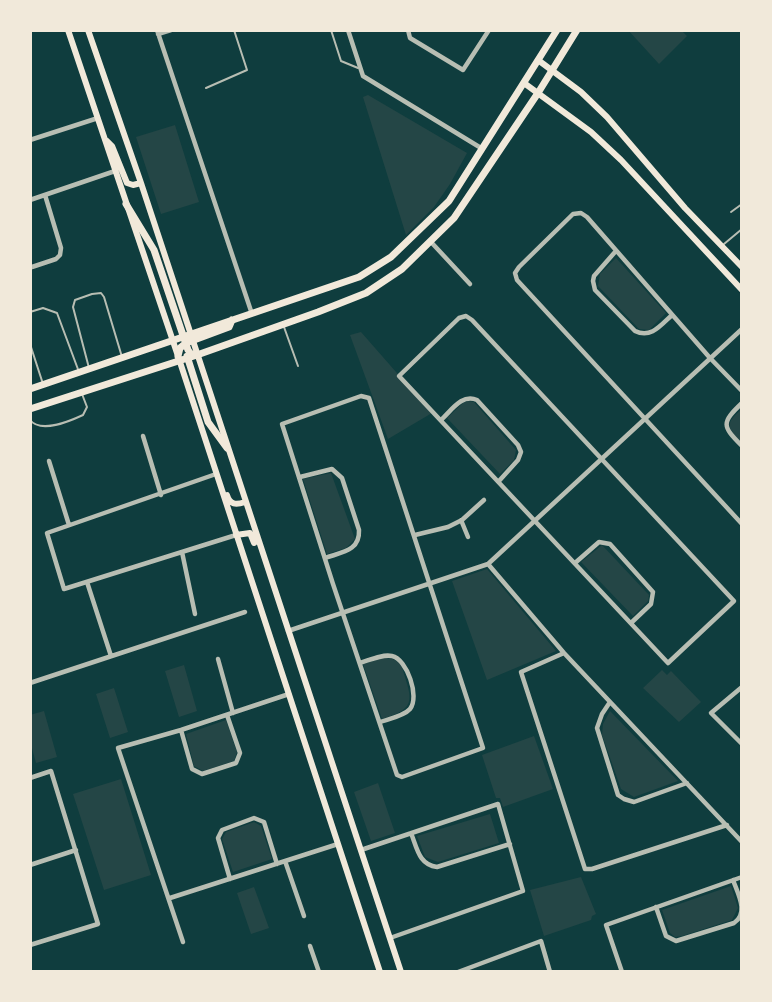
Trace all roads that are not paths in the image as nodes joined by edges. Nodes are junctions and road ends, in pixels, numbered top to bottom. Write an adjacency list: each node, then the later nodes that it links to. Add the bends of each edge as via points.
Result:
1 (68, 30): 18 (main road)
2 (88, 30): 23 (main road)
3 (171, 30): 11 (street)
4 (234, 30): 16 (lane, via 247,70)
5 (332, 30): 13 (lane, via 341,61)
6 (348, 30): 13 (street)
7 (408, 30): 8 (street, via 411,38 463,70)
8 (489, 30)
9 (557, 30): 12 (main road)
10 (577, 30): 14 (main road)
11 (157, 32): 38 (street)
12 (538, 60): 14 (main road); 15 (main road)
13 (361, 69): 21 (street, via 363,76)
14 (552, 71): 17 (main road); 31 (main road, via 613,123)
15 (524, 83): 17 (main road); 21 (main road)
16 (206, 88)
17 (538, 93): 30 (main road, via 459,211); 36 (main road, via 621,160)
18 (98, 118): 19 (main road); 20 (street)
19 (104, 138): 22 (main road); 23 (main road, via 112,146 127,183)
20 (30, 140)
21 (481, 148): 38 (main road, via 449,201 391,257 359,277)
22 (115, 171): 24 (street); 26 (main road)
23 (141, 183): 42 (main road)
24 (45, 195): 25 (street); 33 (street, via 60,255)
25 (30, 200)
26 (126, 204): 42 (main road, via 154,250); 43 (main road)
27 (742, 204): 28 (lane)
28 (731, 212)
29 (742, 229): 31 (lane)
30 (432, 242): 35 (street); 40 (main road, via 402,269 366,293)
31 (722, 246): 34 (main road)
32 (615, 252): 39 (street); 39 (street, via 594,276 596,290 641,334 652,333); 61 (street, via 587,218 581,213 573,214 515,273 517,280)
33 (32, 267)
34 (742, 267)
35 (470, 284)
36 (742, 290)
37 (30, 312): 52 (lane, via 43,308 57,313)
38 (252, 314): 42 (main road)
39 (672, 315): 49 (street)
40 (283, 324): 45 (main road); 50 (lane)
41 (742, 329): 49 (street)
42 (187, 340): 43 (main road); 45 (main road, via 190,353); 47 (main road); 48 (main road)
43 (172, 341): 46 (main road); 47 (main road)
44 (30, 344): 53 (lane)
45 (197, 355): 48 (main road); 64 (main road)
46 (122, 357): 51 (main road); 51 (lane, via 104,297 101,293 92,294 75,300 73,307)
47 (179, 358): 48 (main road); 55 (main road); 67 (main road)
48 (187, 358): 64 (main road, via 208,422)
49 (710, 358): 56 (street); 61 (street)
50 (298, 366)
51 (89, 368): 52 (main road)
52 (79, 372): 53 (main road)
53 (44, 384): 54 (main road)
54 (30, 389)
55 (82, 392): 58 (main road); 59 (lane, via 87,407 83,415 39,426)
56 (742, 392)
57 (742, 403): 63 (street, via 726,424 727,431)
58 (30, 409)
59 (30, 420)
60 (441, 420): 65 (street, via 399,376 459,318 466,316); 69 (street); 69 (street, via 464,398 477,400 521,452)
61 (645, 420): 65 (street); 75 (street)
62 (143, 436): 70 (street)
63 (742, 446)
64 (227, 448): 72 (main road)
65 (601, 458): 74 (street); 90 (street, via 734,601 668,663)
66 (49, 461): 76 (street)
67 (216, 474): 70 (street); 72 (main road, via 230,502); 77 (main road)
68 (300, 477): 78 (street, via 282,424 362,396 369,398); 81 (street); 81 (street, via 332,469 342,478 359,530 357,544)
69 (498, 481): 74 (street)
70 (161, 495): 76 (street)
71 (484, 500): 73 (street)
72 (245, 502): 84 (main road)
73 (460, 520): 78 (street); 79 (street)
74 (534, 521): 82 (street); 83 (street)
75 (742, 524)
76 (69, 525): 85 (street, via 47,533 64,589)
77 (236, 535): 80 (street); 84 (main road, via 250,533); 98 (main road)
78 (415, 535): 86 (street)
79 (468, 537)
80 (182, 552): 85 (street); 89 (street)
81 (326, 558): 88 (street)
82 (575, 563): 90 (street); 90 (street, via 596,544 610,544 654,596)
83 (488, 564): 86 (street); 92 (street)
84 (269, 573): 91 (main road)
85 (87, 582): 93 (street)
86 (430, 583): 88 (street); 102 (street, via 483,748 402,777 397,775)
87 (245, 612): 93 (street)
88 (344, 613): 91 (street); 95 (street)
89 (195, 614)
90 (631, 624)
91 (288, 631): 113 (main road)
92 (564, 653): 99 (street); 107 (street, via 521,672 583,867 592,869)
93 (111, 656): 96 (street)
94 (218, 659): 100 (street)
95 (360, 663): 102 (street); 102 (street, via 392,656 405,666 413,692 411,708)
96 (30, 683)
97 (742, 687): 104 (street, via 711,713)
98 (289, 693): 100 (street); 110 (main road)
99 (610, 702): 106 (street); 106 (street, via 597,728 618,795 634,802)
100 (233, 713): 101 (street)
101 (226, 715): 103 (street); 103 (street, via 239,758 236,763 214,771 202,774 192,769)
102 (380, 722)
103 (181, 730): 120 (street, via 118,748)
104 (742, 744)
105 (30, 778): 112 (street, via 51,771)
106 (687, 783): 107 (street)
107 (726, 825): 109 (street)
108 (411, 833): 111 (street, via 422,860 437,867); 111 (street, via 498,804); 113 (street)
109 (742, 842)
110 (338, 844): 114 (street); 128 (main road)
111 (510, 844): 123 (street, via 523,891)
112 (75, 850): 116 (street); 125 (street, via 98,924)
113 (361, 850): 123 (main road)
114 (285, 861): 115 (street); 122 (street)
115 (277, 864): 118 (street); 118 (street, via 264,822 254,818 222,830 218,838)
116 (30, 865)
117 (742, 877): 119 (street)
118 (230, 879): 120 (street)
119 (733, 880): 121 (street); 121 (street, via 742,911 734,923 676,941 666,936)
120 (170, 898): 124 (street)
121 (656, 907): 132 (street, via 606,925)
122 (304, 916)
123 (390, 938): 129 (main road)
124 (183, 942)
125 (30, 945)
126 (310, 946): 127 (street)
127 (319, 972)
128 (380, 972)
129 (401, 972)
130 (458, 972): 131 (street, via 541,941)
131 (550, 972)
132 (621, 972)

